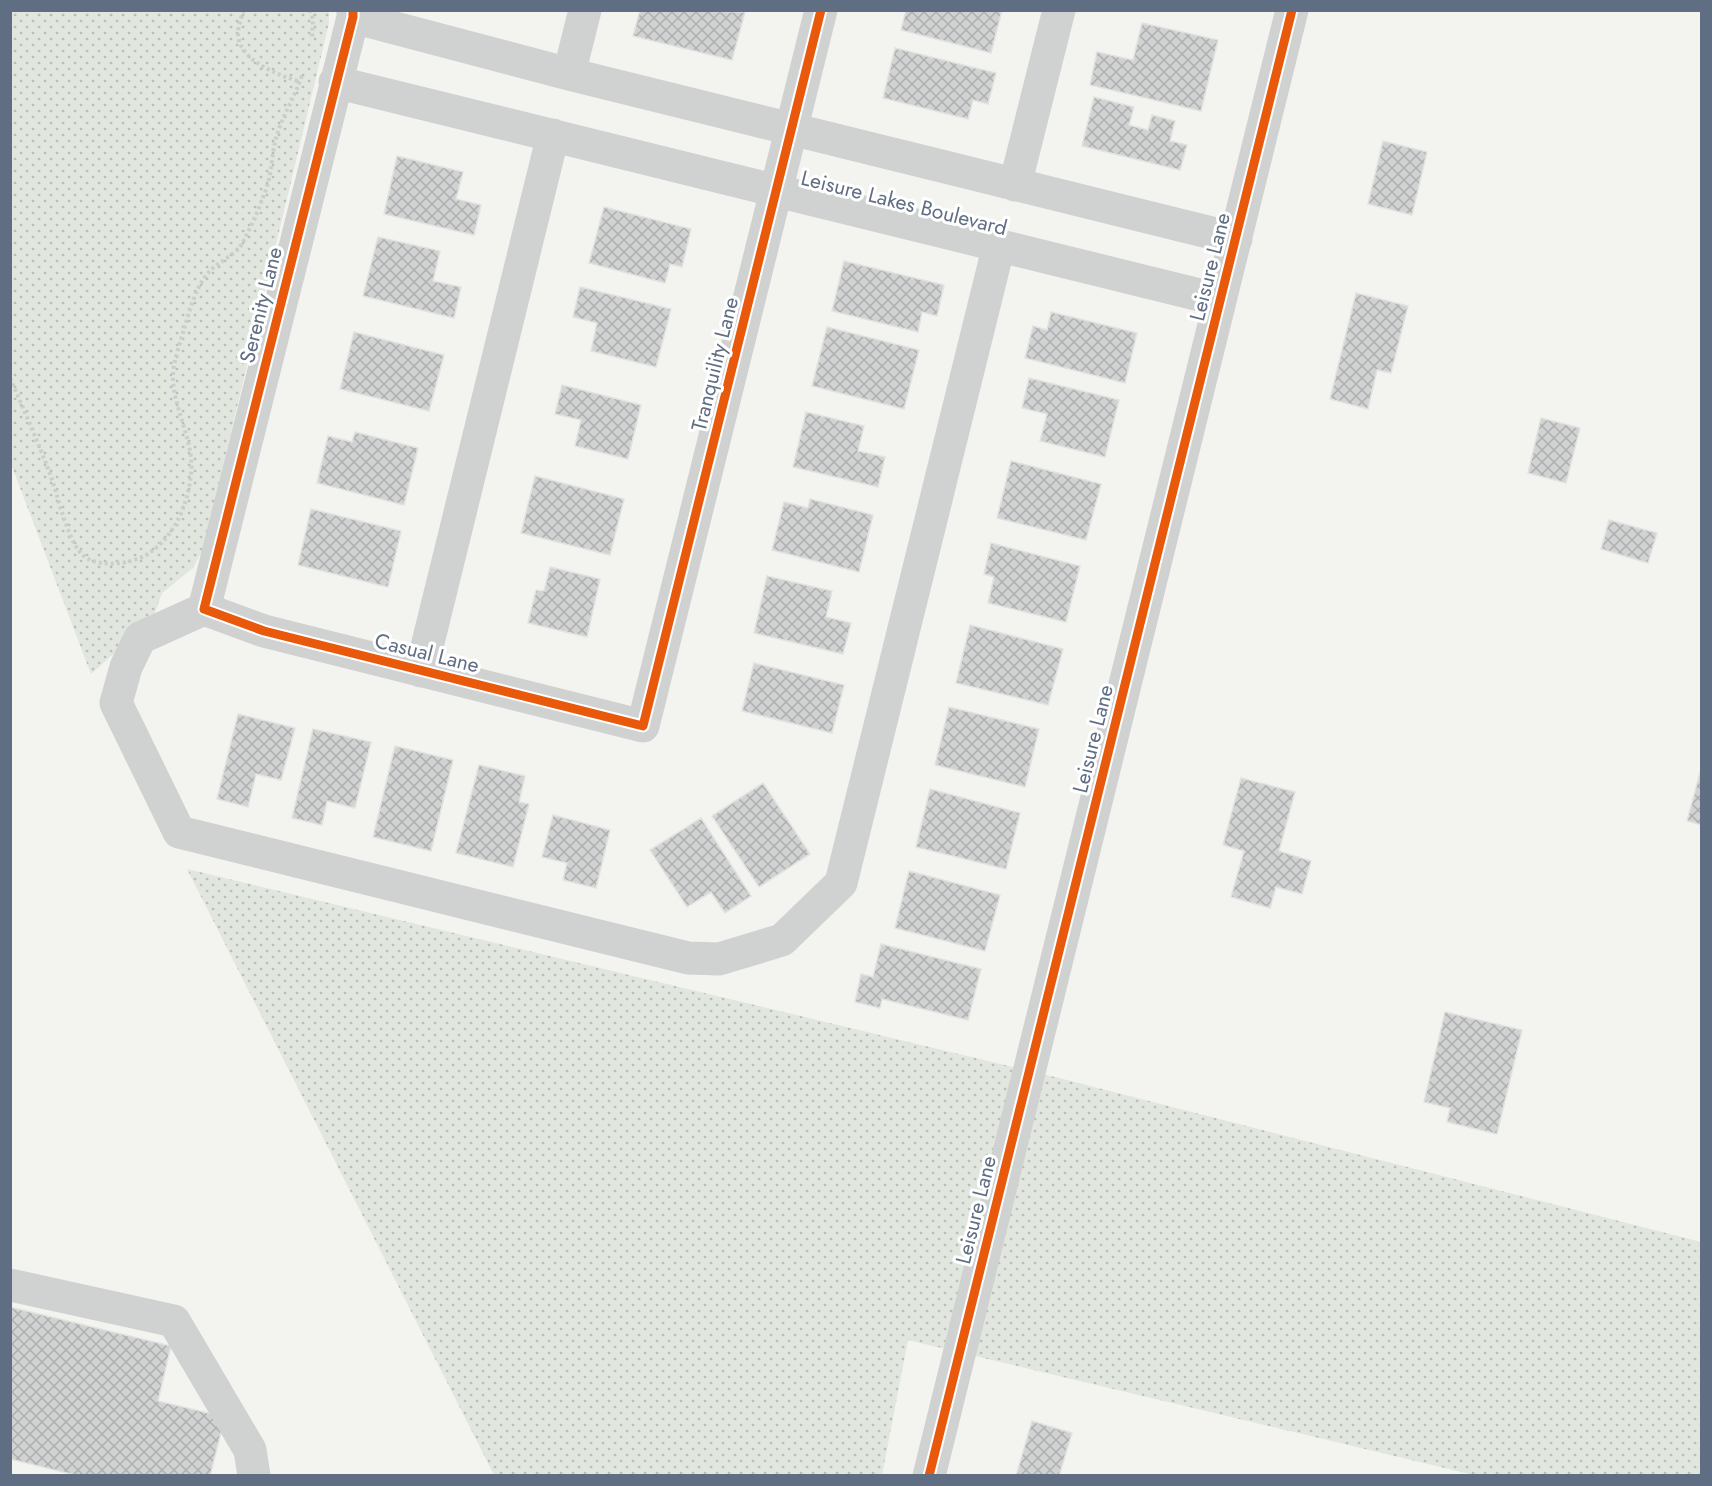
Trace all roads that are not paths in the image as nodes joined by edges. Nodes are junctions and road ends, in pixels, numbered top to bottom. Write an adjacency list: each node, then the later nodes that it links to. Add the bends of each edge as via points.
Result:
1 (585, 10): 6 (street)
2 (821, 10): 8 (street, Tranquility Lane)
3 (1059, 10): 10 (street)
4 (1292, 10): 12 (street, Leisure Lane)
5 (353, 14): 6 (street); 7 (street, Serenity Lane)
6 (569, 74): 8 (street)
7 (335, 82): 9 (street, Leisure Lakes Boulevard); 15 (street, Serenity Lane)
8 (792, 129): 10 (street); 11 (street, Tranquility Lane)
9 (553, 135): 11 (street, Leisure Lakes Boulevard); 16 (street)
10 (1016, 185): 12 (street)
11 (776, 190): 13 (street, Leisure Lakes Boulevard); 17 (street, Tranquility Lane)
12 (1236, 240): 14 (street, Leisure Lane)
13 (999, 245): 14 (street, Leisure Lakes Boulevard); 15 (street, via 841,883 782,940 719,959 688,958 179,832 116,704 126,667 140,638)
14 (1220, 300): 20 (street, Leisure Lane)
15 (204, 609): 16 (street, Casual Lane, via 264,632)
16 (421, 670): 17 (street, Casual Lane)
17 (643, 726)
18 (10, 1285): 19 (street, via 174,1321 250,1450)
19 (254, 1476)
20 (929, 1476)

